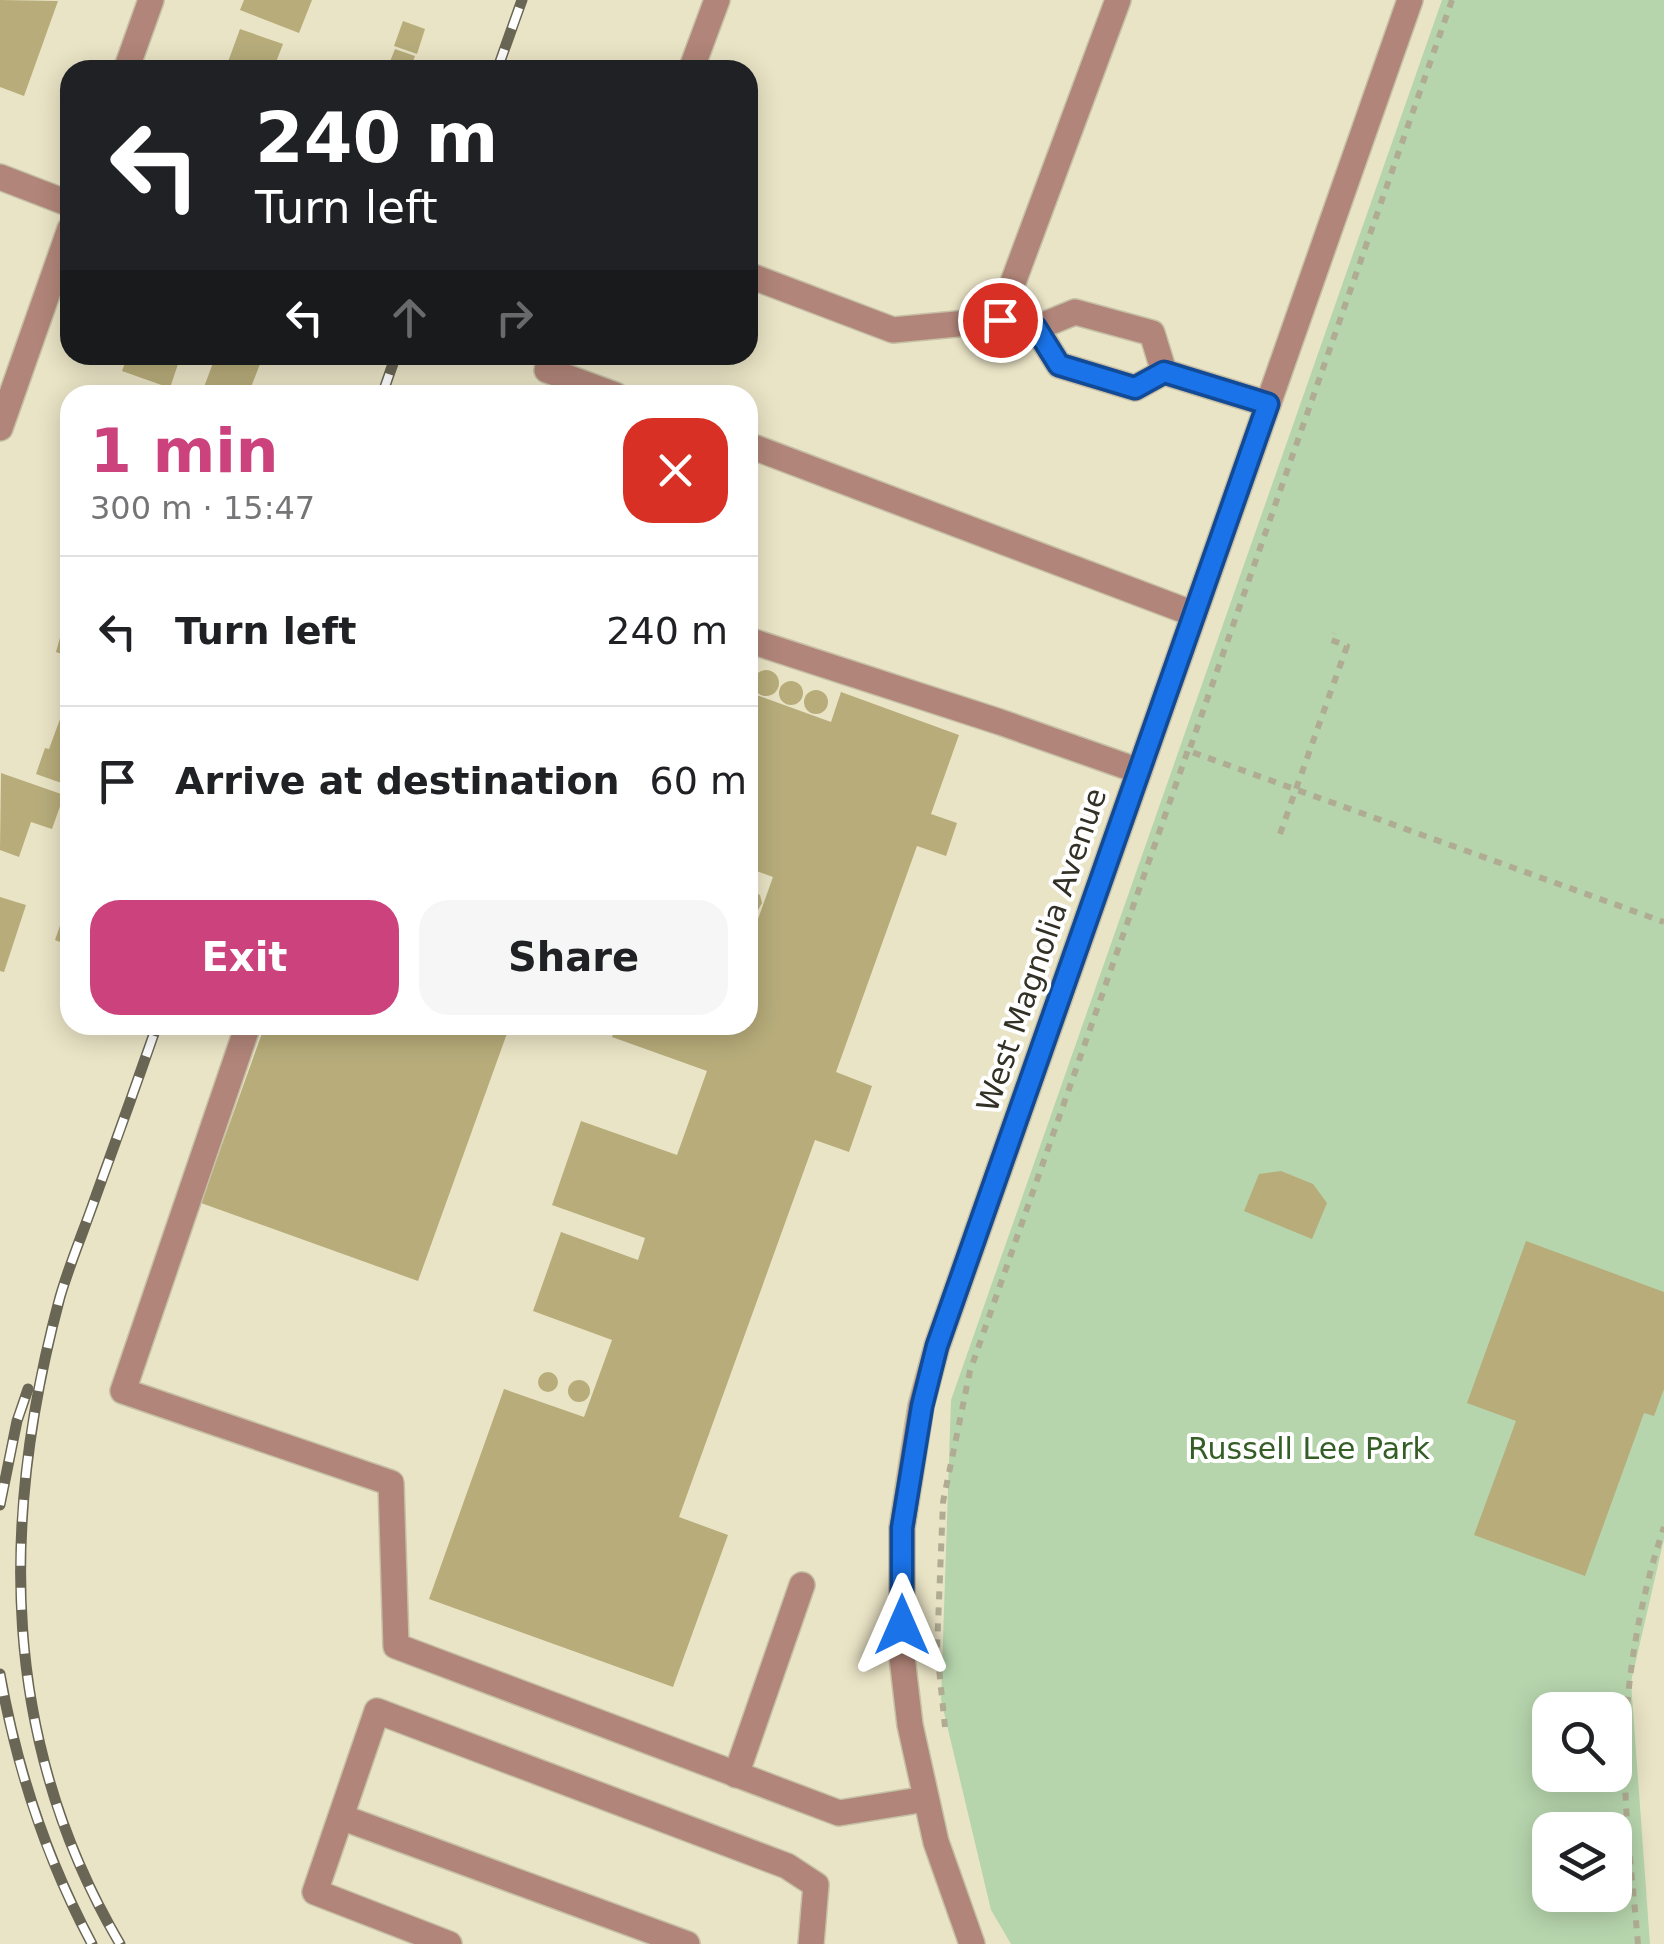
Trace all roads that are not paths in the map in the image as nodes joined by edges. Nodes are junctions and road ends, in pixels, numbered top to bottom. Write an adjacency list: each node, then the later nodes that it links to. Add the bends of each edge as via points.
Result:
1 (151, 0): 5 (street)
2 (717, 0): 6 (street)
3 (1118, 0): 11 (street)
4 (1410, 0): 16 (street, West Magnolia Avenue)
5 (130, 60)
6 (695, 60)
7 (0, 177): 8 (street)
8 (60, 200)
9 (60, 257): 17 (street)
10 (758, 279): 11 (street, via 893,330)
11 (1000, 320): 12 (street)
12 (1036, 328): 14 (street, via 1059,365 1135,388); 14 (street, via 1076,312 1152,333)
13 (549, 365): 15 (street, via 547,370)
14 (1164, 372): 16 (street)
15 (588, 385)
16 (1268, 404): 19 (street, West Magnolia Avenue)
17 (0, 428)
18 (758, 449): 19 (street)
19 (1194, 614): 21 (street, West Magnolia Avenue)
20 (758, 643): 21 (street)
21 (1139, 771): 25 (street, West Magnolia Avenue, via 937,1346 922,1406 902,1528 902,1657)
22 (245, 1035): 24 (street, via 123,1391 391,1483 396,1646)
23 (802, 1584): 24 (street)
24 (736, 1775): 25 (street, via 839,1813)
25 (926, 1800): 30 (street, West Magnolia Avenue)
26 (341, 1816): 27 (street, via 314,1892); 28 (street); 29 (street, via 377,1711 787,1866 816,1886)
27 (448, 1944)
28 (686, 1944)
29 (811, 1944)
30 (972, 1944)

